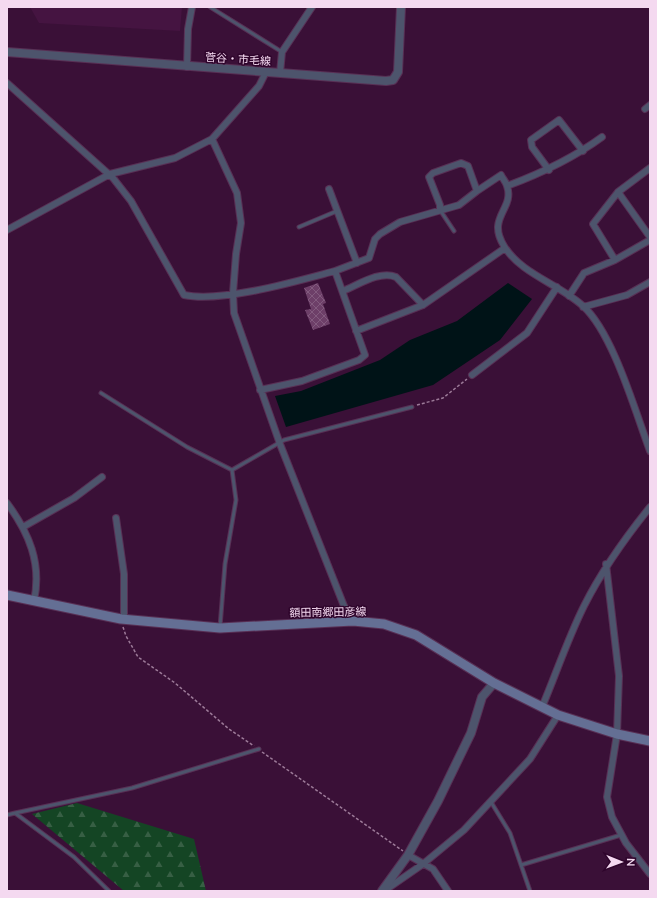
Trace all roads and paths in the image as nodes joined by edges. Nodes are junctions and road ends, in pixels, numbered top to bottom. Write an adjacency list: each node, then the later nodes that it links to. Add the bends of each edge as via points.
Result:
1 (192, 7): 7 (street, via 188,29)
2 (210, 7): 6 (lane)
3 (312, 7): 6 (street)
4 (401, 7): 9 (street, 菅谷・市毛線, via 398,72 393,80)
5 (7, 52): 7 (street, 菅谷・市毛線)
6 (282, 52): 9 (street)
7 (187, 67): 8 (street, 菅谷・市毛線)
8 (266, 72): 9 (street, 菅谷・市毛線); 12 (street, via 259,86)
9 (280, 73)
10 (7, 83): 16 (street)
11 (602, 137): 13 (street)
12 (212, 138): 16 (street, via 175,158); 35 (street, via 237,193 241,223)
13 (583, 151): 15 (street); 15 (street, via 559,120 531,140 532,148)
14 (648, 169): 17 (street); 21 (street)
15 (549, 170): 18 (street)
16 (110, 174): 25 (street); 35 (street, via 131,200 184,295 198,298)
17 (650, 178)
18 (507, 186): 20 (street, via 501,175); 28 (street, via 508,197 497,226 498,236)
19 (328, 189): 23 (street)
20 (477, 191): 22 (street, via 459,205); 22 (street, via 468,166 462,163 433,173 430,177)
21 (618, 192): 27 (street); 29 (street, via 593,224)
22 (440, 210): 26 (lane); 30 (street, via 400,222 380,234 375,239 369,258)
23 (337, 212): 24 (lane); 30 (street)
24 (299, 227)
25 (7, 230)
26 (454, 231)
27 (650, 238): 29 (street)
28 (505, 248): 33 (street, via 516,261); 37 (street)
29 (615, 260): 36 (street, via 584,273)
30 (357, 264): 31 (street)
31 (335, 271): 34 (street); 35 (street, via 282,285)
32 (650, 282): 38 (street, via 627,296)
33 (557, 287): 36 (street); 40 (street, via 528,332)
34 (343, 291): 37 (street, via 390,275); 39 (street)
35 (233, 293): 41 (street, via 234,314)
36 (569, 296): 38 (street)
37 (423, 305): 39 (street)
38 (583, 306): 45 (street, via 610,345)
39 (356, 331): 41 (street, via 365,355 359,360 302,381)
40 (472, 375): 43 (path, via 443,398)
41 (260, 390): 44 (street)
42 (101, 393): 46 (lane, via 187,447)
43 (412, 407): 44 (lane, via 284,440)
44 (280, 444): 46 (lane); 56 (street, via 344,606)
45 (650, 451)
46 (232, 470): 57 (lane, via 236,500 225,564)
47 (102, 477): 51 (street, via 74,498)
48 (7, 503): 51 (street)
49 (650, 507): 52 (street)
50 (116, 518): 55 (street, via 124,574)
51 (23, 527): 54 (street, via 34,552)
52 (606, 564): 59 (street, via 583,606); 61 (street, via 619,676)
53 (7, 595): 54 (main road, 額田南郷田彦線)
54 (34, 600): 55 (main road, 額田南郷田彦線)
55 (124, 619): 57 (main road, 額田南郷田彦線)
56 (353, 621): 57 (main road, 額田南郷田彦線); 58 (main road, 額田南郷田彦線, via 384,624 416,635)
57 (220, 628)
58 (494, 683): 59 (main road, 額田南郷田彦線); 68 (street, via 482,697 471,733 438,801)
59 (542, 708): 60 (main road, 額田南郷田彦線)
60 (558, 716): 61 (main road, 額田南郷田彦線); 64 (street, via 530,759)
61 (617, 734): 62 (main road, 額田南郷田彦線); 67 (street, via 607,797 612,817)
62 (650, 741)
63 (259, 749): 65 (lane, via 132,788)
64 (490, 802): 69 (street, via 464,830); 70 (lane, via 510,833)
65 (15, 814): 66 (lane); 72 (lane, via 74,857)
66 (7, 815)
67 (621, 835): 70 (lane); 71 (street)
68 (408, 854): 69 (street); 73 (street)
69 (423, 864): 73 (street); 74 (street, via 434,869)
70 (521, 865): 75 (lane)
71 (650, 874)
72 (109, 891)
73 (383, 891)
74 (448, 891)
75 (530, 891)

